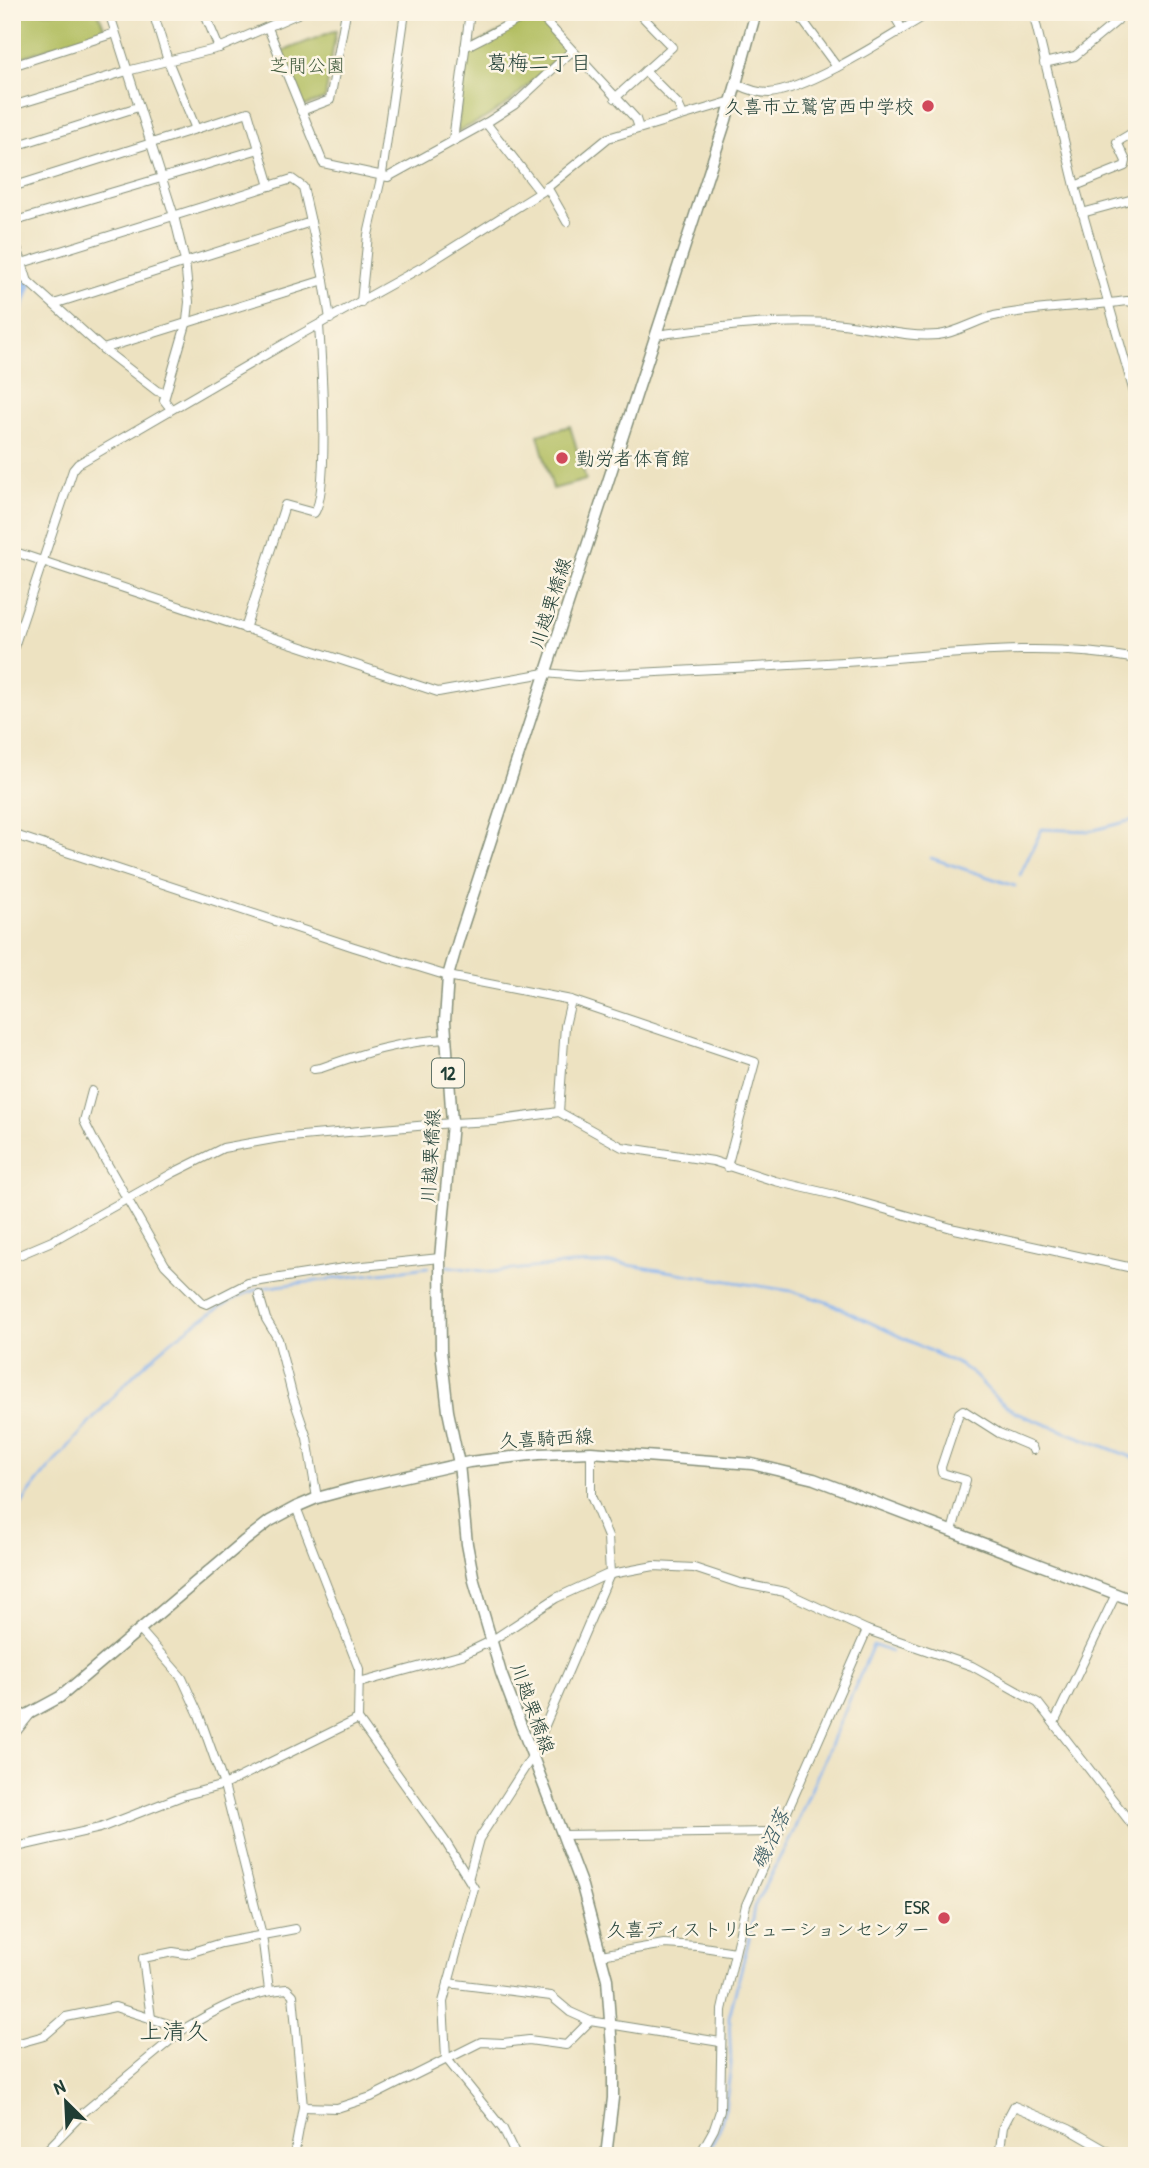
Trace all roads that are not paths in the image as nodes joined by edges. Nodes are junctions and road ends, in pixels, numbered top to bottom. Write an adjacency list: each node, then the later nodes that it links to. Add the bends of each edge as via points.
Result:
1 (109, 12): 18 (street)
2 (153, 12): 22 (street)
3 (204, 12): 20 (street)
4 (302, 12): 16 (street)
5 (346, 12): 33 (street, via 330,100)
6 (405, 12): 43 (street)
7 (470, 12): 19 (street)
8 (535, 12): 19 (street); 21 (street)
9 (638, 12): 27 (street, via 672,47)
10 (756, 12): 28 (main road, 川越栗橋線 / 12)
11 (808, 12): 25 (street, via 801,19)
12 (892, 12): 17 (street)
13 (931, 12): 17 (street)
14 (1033, 12): 23 (street)
15 (1117, 21): 23 (street, via 1075,56)
16 (268, 28): 20 (street); 33 (street)
17 (902, 29): 25 (street)
18 (115, 33): 24 (street); 26 (street)
19 (465, 47): 39 (street)
20 (219, 48): 22 (street)
21 (572, 51): 29 (street); 35 (street, via 514,105)
22 (168, 61): 26 (street); 37 (street)
23 (1044, 64): 46 (street)
24 (12, 66)
25 (836, 66): 28 (street, via 769,93)
26 (127, 71): 31 (street); 32 (street)
27 (645, 71): 29 (street); 34 (street)
28 (737, 85): 30 (main road, 川越栗橋線 / 12)
29 (615, 98): 36 (street)
30 (732, 101): 34 (street); 68 (main road, 川越栗橋線 / 12)
31 (12, 106)
32 (138, 107): 40 (street); 41 (street)
33 (300, 111): 43 (street, via 323,163)
34 (683, 115): 36 (street)
35 (486, 123): 39 (street); 48 (street)
36 (639, 128): 48 (street, via 604,140)
37 (196, 130): 40 (street); 42 (street, via 248,112)
38 (1137, 130): 46 (street, via 1117,142 1125,166)
39 (453, 140): 43 (street, via 398,173)
40 (150, 143): 44 (street); 47 (street)
41 (12, 147)
42 (259, 149): 44 (street); 45 (street)
43 (382, 174): 61 (street, via 368,235)
44 (161, 178): 51 (street); 52 (street)
45 (270, 186): 51 (street); 53 (street, via 292,179 303,187)
46 (1075, 186): 50 (street)
47 (12, 187)
48 (544, 190): 54 (street); 61 (street)
49 (1137, 198): 50 (street)
50 (1082, 213): 64 (street)
51 (174, 216): 56 (street); 57 (street)
52 (12, 222)
53 (311, 222): 56 (street); 59 (street)
54 (567, 222)
55 (12, 231): 57 (street)
56 (185, 261): 63 (street); 66 (street)
57 (22, 263): 60 (street)
58 (12, 267): 60 (street)
59 (324, 280): 65 (street); 66 (street)
60 (28, 282): 63 (street)
61 (361, 302): 65 (street)
62 (1137, 303): 64 (street)
63 (54, 304): 69 (street)
64 (1107, 304): 68 (street, via 1049,307 992,317 941,335 908,336 858,325 809,322 732,324); 71 (street)
65 (330, 319): 67 (street)
66 (187, 321): 69 (street); 70 (street)
67 (319, 325): 72 (street); 75 (street, via 323,396 318,508 314,513 285,505)
68 (656, 335): 78 (main road, 川越栗橋線 / 12)
69 (103, 349): 70 (street)
70 (165, 393): 72 (street)
71 (1137, 401)
72 (171, 409): 74 (street, via 75,467)
73 (12, 551): 74 (street)
74 (43, 561): 75 (street); 76 (street)
75 (245, 629): 78 (street, via 438,692)
76 (12, 653)
77 (1137, 659): 78 (street, via 1054,649 1007,650 729,669 578,676)
78 (545, 673): 80 (main road, 川越栗橋線 / 12)
79 (12, 834): 80 (street)
80 (448, 976): 81 (street); 82 (main road, 川越栗橋線 / 12)
81 (571, 999): 85 (street); 87 (street, via 755,1062)
82 (446, 1039): 83 (street, via 371,1050); 86 (main road, 川越栗橋線 / 12)
83 (314, 1069)
84 (92, 1091): 88 (street, via 84,1121)
85 (559, 1112): 86 (street); 87 (street, via 622,1147)
86 (452, 1123): 88 (street, via 279,1138 223,1148); 90 (main road, 川越栗橋線 / 12)
87 (727, 1167): 91 (street, via 989,1238)
88 (128, 1199): 89 (street); 90 (street, via 165,1265 207,1304 255,1281)
89 (12, 1258)
90 (440, 1258): 95 (main road, 川越栗橋線 / 12, via 441,1351)
91 (1137, 1269)
92 (259, 1294): 96 (street, via 278,1339 307,1438)
93 (1033, 1450): 98 (street, via 964,1410 959,1413 941,1468 942,1473 966,1480)
94 (591, 1451): 95 (main road, 久喜騎西線); 98 (main road, 久喜騎西線, via 752,1464 814,1479); 99 (street, via 592,1496 608,1537)
95 (459, 1464): 96 (main road, 久喜騎西線); 104 (main road, 川越栗橋線 / 12, via 467,1544)
96 (317, 1498): 97 (main road, 久喜騎西線)
97 (296, 1507): 102 (main road, 久喜騎西線, via 243,1542); 105 (street, via 359,1669)
98 (952, 1531): 100 (main road, 久喜騎西線)
99 (610, 1574): 103 (street, via 654,1566 694,1568 785,1592); 104 (street, via 556,1598); 111 (street)
100 (1116, 1594): 101 (main road, 久喜騎西線); 109 (street)
101 (1137, 1602)
102 (140, 1630): 106 (main road, 久喜騎西線, via 60,1697); 112 (street, via 182,1678)
103 (867, 1630): 109 (street, via 972,1666 1038,1703); 114 (street)
104 (491, 1642): 105 (street, via 461,1655); 111 (main road, 川越栗橋線 / 12)
105 (359, 1683): 107 (street)
106 (29, 1716): 108 (main road, 久喜騎西線); 110 (street)
107 (358, 1719): 112 (street); 117 (street)
108 (12, 1723)
109 (1054, 1723): 113 (street)
110 (12, 1737)
111 (531, 1758): 115 (main road, 川越栗橋線 / 12); 117 (street, via 479,1839)
112 (224, 1785): 116 (street, via 100,1828); 119 (street)
113 (1137, 1830)
114 (779, 1832): 115 (street); 120 (street, via 746,1905)
115 (563, 1835): 121 (main road, 川越栗橋線 / 12)
116 (12, 1848)
117 (469, 1876): 122 (street, via 474,1888)
118 (295, 1929): 119 (street)
119 (262, 1935): 123 (street); 124 (street, via 186,1954 143,1958)
120 (735, 1952): 121 (street, via 664,1944); 128 (street)
121 (601, 1955): 126 (main road, 川越栗橋線 / 12)
122 (448, 1983): 125 (street, via 551,1996); 130 (street, via 443,2001)
123 (269, 1990): 127 (street, via 219,2008); 131 (street, via 287,1989 293,1996)
124 (151, 2018): 127 (street); 129 (street, via 115,2007 66,2017 44,2036)
125 (590, 2021): 126 (street); 130 (street, via 566,2045 529,2040 481,2042)
126 (610, 2024): 128 (street); 135 (main road, 川越栗橋線 / 12, via 613,2098)
127 (184, 2029): 132 (street, via 84,2112)
128 (720, 2042): 136 (street, via 720,2111)
129 (12, 2045)
130 (446, 2058): 131 (street, via 371,2097 337,2108); 134 (street, via 503,2129)
131 (303, 2107): 133 (street)
132 (41, 2156)
133 (293, 2156)
134 (516, 2156)
135 (606, 2156)
136 (699, 2156)
137 (999, 2156): 138 (street, via 1003,2127 1014,2106 1069,2129)
138 (1116, 2156)

